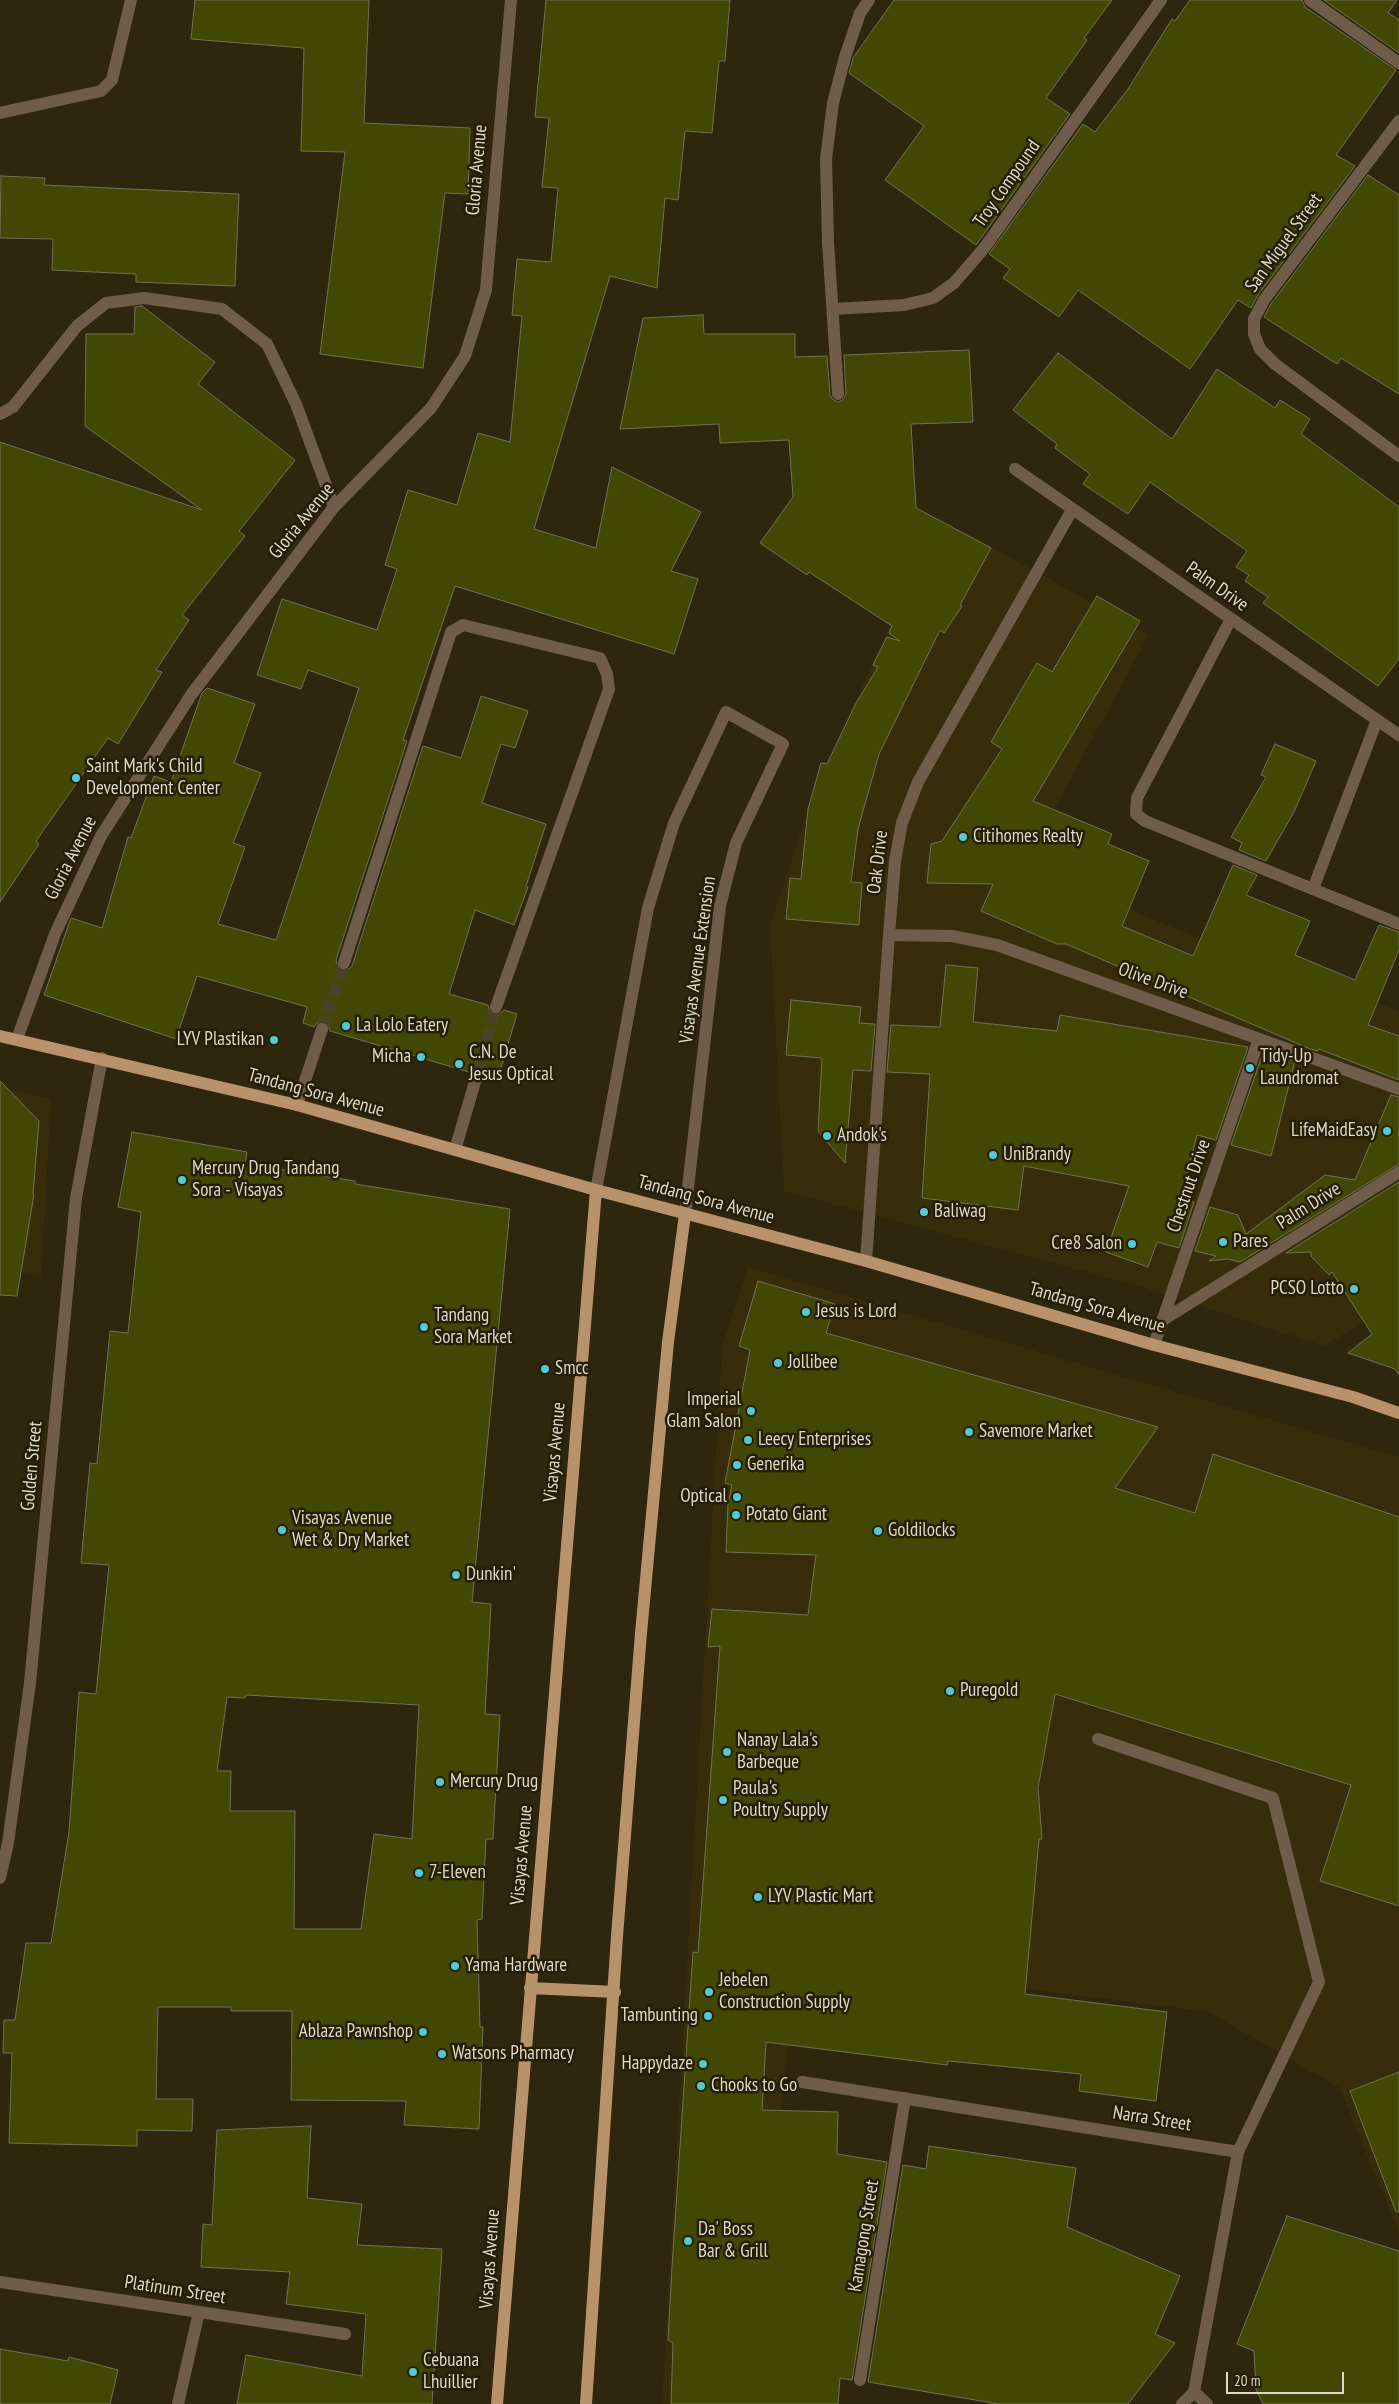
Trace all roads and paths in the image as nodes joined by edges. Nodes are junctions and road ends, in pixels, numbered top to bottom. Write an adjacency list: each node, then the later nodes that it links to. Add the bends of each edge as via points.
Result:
1 (131, 0): 9 (street, via 112,80 101,91)
2 (512, 0): 16 (street, Gloria Avenue, via 486,290 465,356 431,408)
3 (856, 0): 7 (street)
4 (869, 0): 7 (street)
5 (1161, 0): 11 (street, Troy Compound, via 985,247 954,283 933,298 904,306)
6 (1310, 0): 8 (street)
7 (860, 13): 11 (street, via 833,103 826,158)
8 (1399, 63)
9 (0, 113)
10 (1399, 121): 14 (street, San Miguel Street, via 1264,300 1254,318 1254,334 1260,349 1275,364)
11 (833, 309): 12 (street)
12 (838, 394)
13 (0, 414): 16 (street, via 13,407 77,326 106,303 144,298 222,309 267,344 296,404)
14 (1399, 456)
15 (1015, 469): 17 (street, Palm Drive)
16 (334, 507): 29 (street, Gloria Avenue, via 191,695 101,836 55,934)
17 (1072, 510): 18 (street, Palm Drive); 23 (street, Oak Drive, via 918,782 902,823 895,861)
18 (1231, 619): 19 (street, Palm Drive); 21 (street, via 1137,798 1136,814 1145,821)
19 (1377, 720): 20 (street, Palm Drive); 21 (street)
20 (1399, 736)
21 (1313, 889): 22 (street)
22 (1399, 924)
23 (889, 935): 28 (street, Olive Drive, via 952,936 997,945); 38 (street, Oak Drive)
24 (344, 963): 25 (street, via 451,632 464,626 600,658 609,689)
25 (496, 1008)
26 (322, 1029): 33 (street)
27 (0, 1036): 29 (main road, Tandang Sora Avenue)
28 (1259, 1039): 32 (street, Olive Drive); 39 (street, Chestnut Drive)
29 (17, 1040): 30 (main road, Tandang Sora Avenue)
30 (102, 1058): 33 (main road, Tandang Sora Avenue); 43 (street, Golden Street, via 76,1198 30,1683 8,1843)
31 (477, 1075): 34 (street)
32 (1399, 1089)
33 (297, 1105): 34 (main road, Tandang Sora Avenue)
34 (454, 1150): 36 (main road, Tandang Sora Avenue)
35 (1399, 1172): 39 (street, Palm Drive)
36 (596, 1190): 37 (main road, Tandang Sora Avenue); 37 (street, Visayas Avenue Extension, via 648,908 674,823 726,712 782,744 736,843 720,906); 44 (main road, Visayas Avenue)
37 (685, 1214): 38 (main road, Tandang Sora Avenue); 45 (main road, via 668,1342 641,1633)
38 (866, 1262): 40 (main road, Tandang Sora Avenue)
39 (1163, 1320): 40 (street, Chestnut Drive)
40 (1154, 1345): 41 (main road, Tandang Sora Avenue, via 1353,1397)
41 (1399, 1414)
42 (1098, 1739): 48 (street, via 1273,1798 1319,1982)
43 (0, 1878)
44 (530, 1988): 45 (main road); 55 (main road, Visayas Avenue)
45 (615, 1992): 56 (main road)
46 (802, 2082): 47 (street, Narra Street)
47 (905, 2098): 48 (street, Narra Street); 52 (street, Kamagong Street)
48 (1238, 2152): 53 (street)
49 (0, 2282): 50 (street, Platinum Street)
50 (199, 2312): 51 (street, Platinum Street); 54 (street)
51 (345, 2334)
52 (860, 2380)
53 (1194, 2392): 57 (street); 58 (street)
54 (178, 2404)
55 (497, 2404)
56 (586, 2404)
57 (1182, 2404)
58 (1206, 2404)

